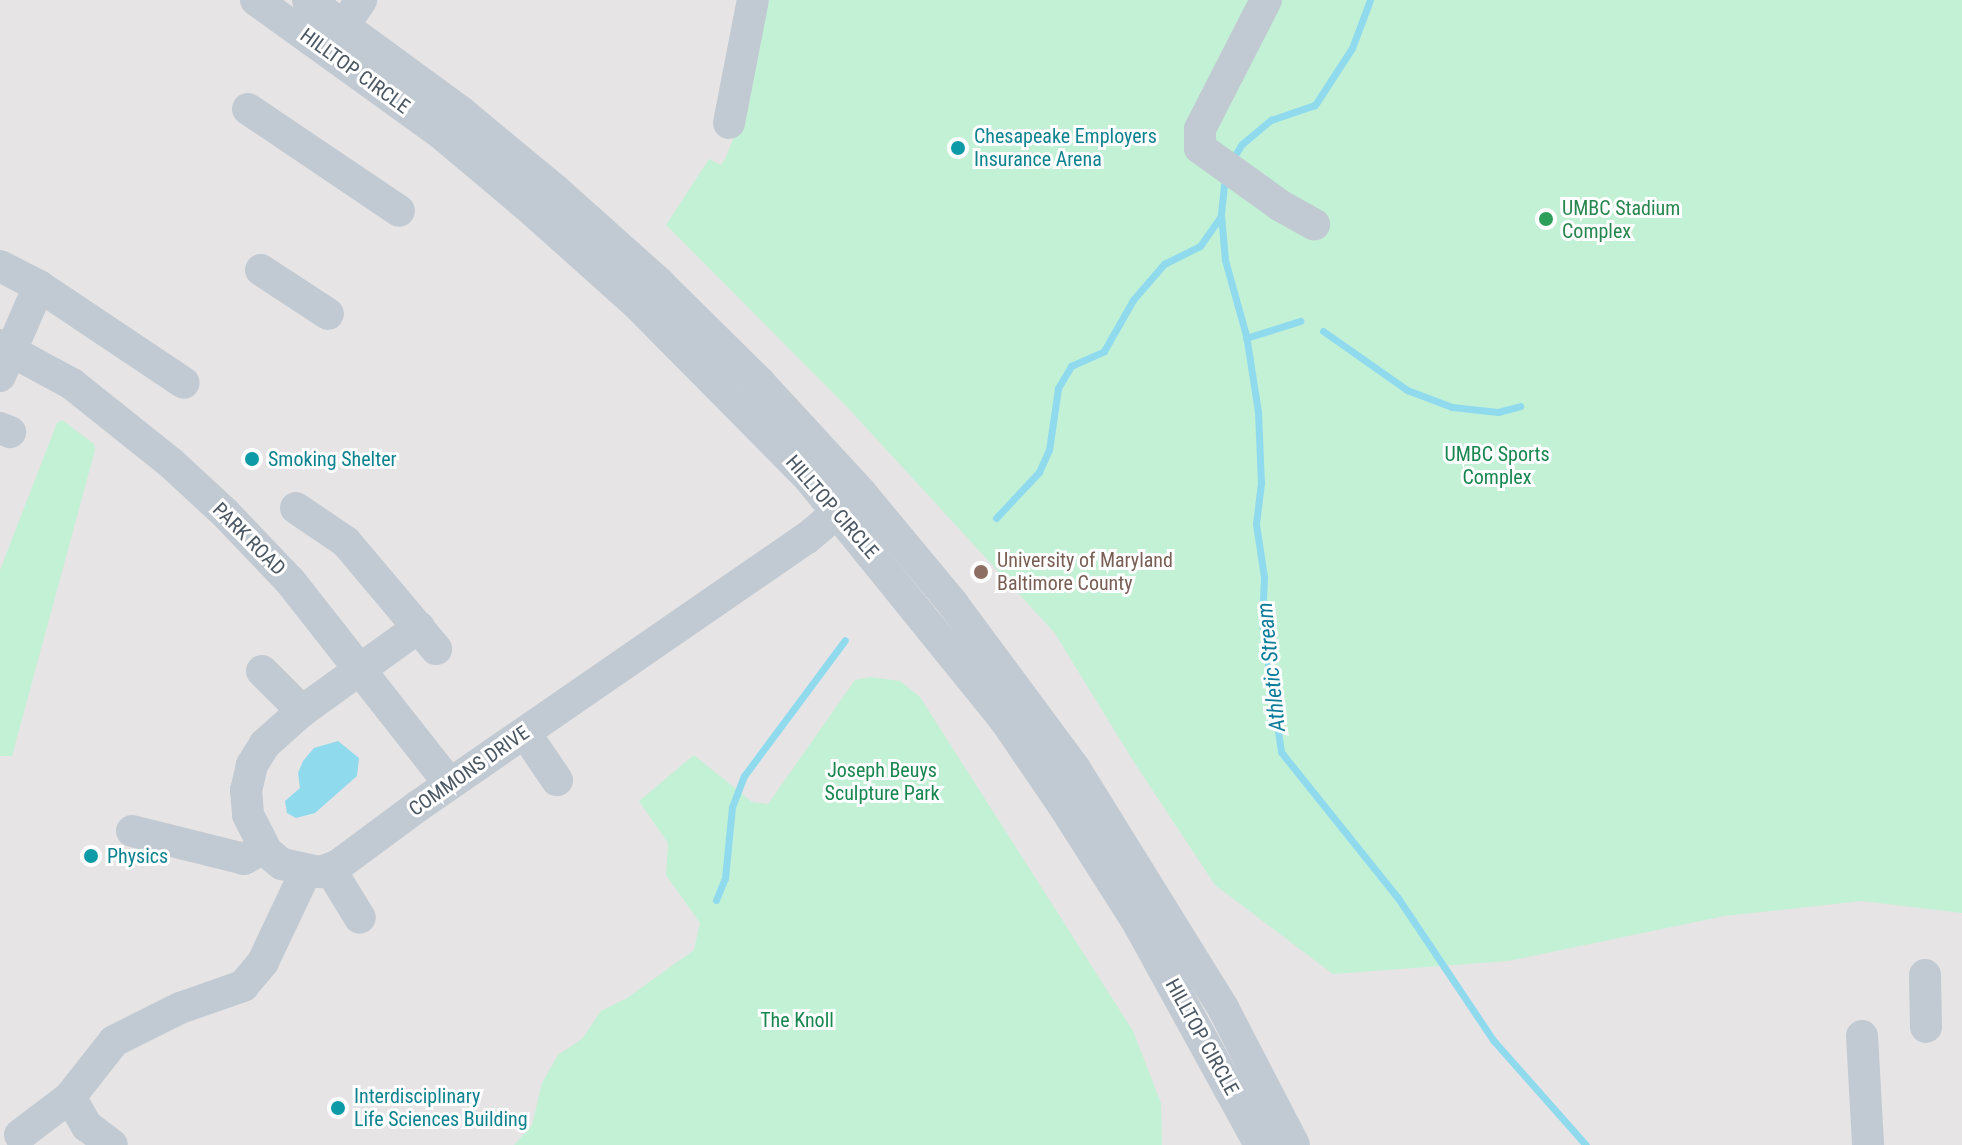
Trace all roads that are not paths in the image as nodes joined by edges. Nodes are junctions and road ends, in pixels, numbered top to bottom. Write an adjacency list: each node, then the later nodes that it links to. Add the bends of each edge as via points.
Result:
1 (256, 0): 16 (street, HILLTOP CIRCLE, via 430,125 532,210)
2 (308, 0): 5 (street, HILLTOP CIRCLE)
3 (753, 0): 7 (street)
4 (1266, 0): 9 (street, via 1200,129 1200,148)
5 (353, 12): 16 (street, HILLTOP CIRCLE, via 648,273 760,383)
6 (248, 109): 8 (street)
7 (729, 123)
8 (399, 211)
9 (1314, 224)
10 (0, 266): 12 (street)
11 (261, 270): 13 (street)
12 (39, 286): 14 (street); 15 (street)
13 (328, 314)
14 (4, 357): 18 (street, PARK ROAD, via 72,384 171,463 290,581)
15 (184, 383)
16 (849, 502): 21 (street, COMMONS DRIVE, via 793,548); 34 (street, HILLTOP CIRCLE, via 1063,805 1137,921); 35 (street, HILLTOP CIRCLE, via 970,626 1075,769 1223,1008)
17 (296, 508): 18 (street, via 346,542 427,638)
18 (362, 667): 20 (street); 23 (street, PARK ROAD)
19 (262, 671): 20 (street)
20 (302, 711): 25 (street, via 265,744 252,765 248,815)
21 (525, 733): 22 (street); 23 (street, COMMONS DRIVE)
22 (557, 780)
23 (450, 784): 26 (street, COMMONS DRIVE)
24 (132, 831): 25 (street, via 244,859)
25 (264, 848): 26 (street, via 282,864)
26 (318, 870): 27 (street); 31 (street, via 243,986 180,1008 114,1041)
27 (360, 918)
28 (1925, 975): 29 (street)
29 (1926, 1027)
30 (1862, 1036): 36 (street)
31 (70, 1097): 32 (street); 33 (street, via 87,1126)
32 (20, 1135)
33 (112, 1145)
34 (1260, 1145)
35 (1294, 1145)
36 (1868, 1145)

